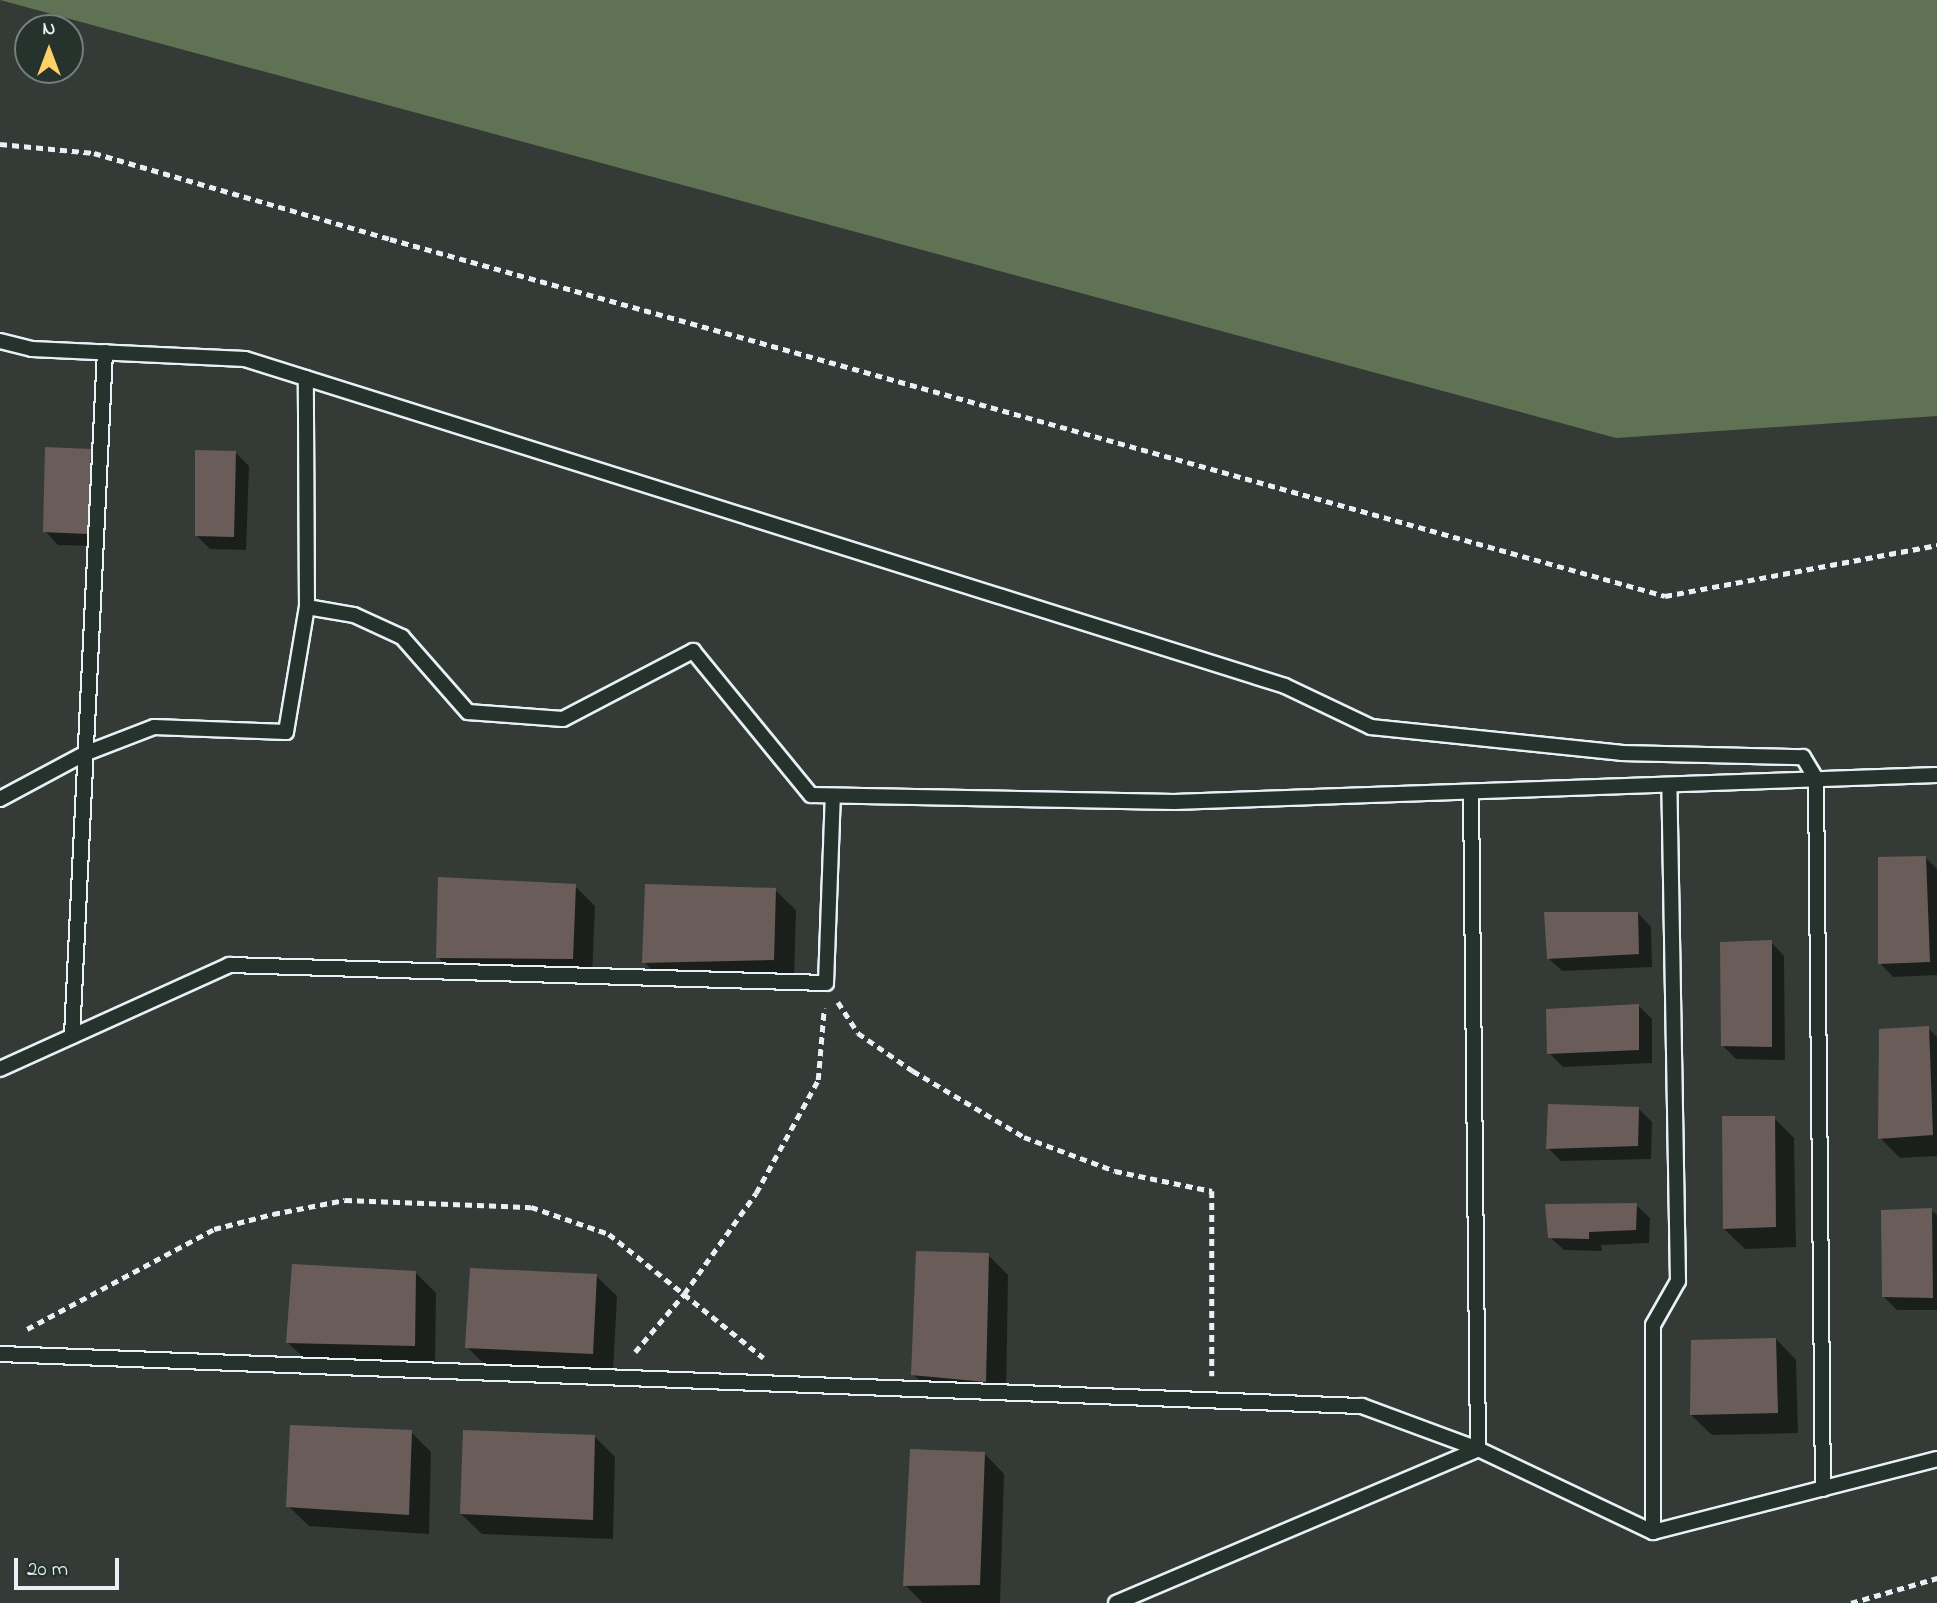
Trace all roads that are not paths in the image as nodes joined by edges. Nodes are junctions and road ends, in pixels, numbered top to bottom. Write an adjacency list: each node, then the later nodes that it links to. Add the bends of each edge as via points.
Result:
1 (0, 341): 2 (lane, via 32,349)
2 (104, 352): 3 (lane, via 246,359); 5 (lane)
3 (306, 377): 4 (lane); 7 (lane, via 1285,687 1371,727 1621,752 1803,757)
4 (307, 607): 5 (lane, via 286,732 155,727); 10 (lane, via 354,614 402,637 468,712 563,719 693,651 811,795)
5 (84, 754): 11 (lane); 12 (lane)
6 (1937, 775): 7 (lane)
7 (1816, 779): 8 (lane); 17 (lane)
8 (1669, 785): 9 (lane); 18 (lane, via 1678,1282 1653,1325)
9 (1471, 792): 10 (lane, via 1174,802); 15 (lane)
10 (833, 796): 12 (lane, via 826,983 229,965)
11 (0, 799)
12 (72, 1036): 13 (lane)
13 (0, 1069)
14 (0, 1354): 15 (lane, via 1362,1406)
15 (1478, 1449): 18 (lane); 19 (lane)
16 (1937, 1459): 17 (lane)
17 (1823, 1489): 18 (lane)
18 (1653, 1532)
19 (1115, 1603)

